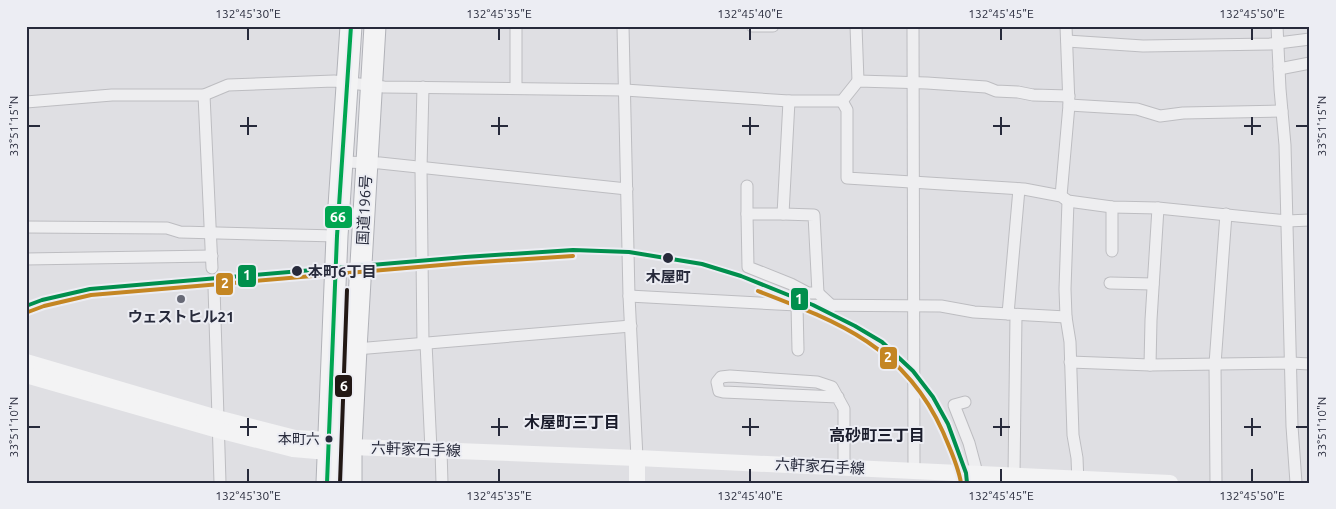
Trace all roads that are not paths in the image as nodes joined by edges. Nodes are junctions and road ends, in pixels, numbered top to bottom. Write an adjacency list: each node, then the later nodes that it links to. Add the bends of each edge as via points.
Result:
1 (351, 26): 17 (highway, 国道196号)
2 (375, 26): 18 (highway, 国道196号)
3 (516, 26): 21 (street)
4 (623, 26): 22 (street)
5 (752, 26): 6 (street)
6 (773, 26)
7 (856, 26): 16 (street)
8 (913, 26): 19 (street)
9 (1066, 26): 12 (street)
10 (1277, 26): 13 (street)
11 (1310, 39): 13 (street)
12 (1067, 41): 13 (street, via 1143,46); 26 (street)
13 (1278, 43): 15 (street)
14 (1310, 64): 15 (street)
15 (1279, 69): 28 (street)
16 (858, 81): 19 (street); 25 (street)
17 (347, 82): 18 (street); 23 (street, via 228,85); 29 (highway, 国道196号)
18 (371, 84): 20 (street); 30 (highway, 国道196号)
19 (914, 84): 26 (street, via 986,87); 32 (street)
20 (423, 86): 21 (street); 31 (street)
21 (516, 88): 22 (street)
22 (625, 90): 24 (street); 34 (street)
23 (204, 94): 27 (street, via 112,95); 45 (street)
24 (789, 101): 25 (street); 40 (street)
25 (842, 101): 32 (street, via 847,110 847,178)
26 (1069, 101): 28 (street, via 1137,109 1160,116); 36 (street)
27 (26, 102)
28 (1282, 111): 43 (street)
29 (342, 162): 30 (street); 46 (highway, 国道196号)
30 (367, 163): 31 (street); 63 (highway, 国道196号)
31 (421, 168): 34 (street); 62 (street)
32 (914, 183): 35 (street); 57 (street)
33 (747, 186): 39 (street)
34 (627, 189): 55 (street)
35 (1019, 189): 36 (street); 59 (street)
36 (1064, 198): 37 (street); 60 (street)
37 (1112, 206): 38 (street); 47 (street)
38 (1158, 208): 41 (street); 52 (street)
39 (747, 214): 40 (street); 54 (street, via 748,267 808,293)
40 (783, 214): 54 (street, via 814,215)
41 (1226, 214): 43 (street); 68 (street)
42 (1310, 220): 43 (street)
43 (1287, 221): 67 (street)
44 (26, 227): 45 (street, via 167,228)
45 (210, 233): 46 (street); 48 (street)
46 (337, 236): 75 (highway, 国道196号)
47 (1112, 251)
48 (212, 256): 49 (street); 50 (street)
49 (26, 260)
50 (212, 268)
51 (1110, 284): 52 (street)
52 (1153, 284): 70 (street)
53 (214, 287): 74 (street)
54 (818, 293): 58 (street)
55 (630, 296): 56 (street); 61 (street)
56 (797, 305): 58 (street); 64 (street)
57 (913, 305): 58 (street); 59 (street); 82 (street)
58 (832, 306)
59 (1012, 315): 60 (street); 81 (street)
60 (1066, 317): 66 (street)
61 (631, 326): 62 (street); 78 (street)
62 (425, 344): 63 (street); 77 (street)
63 (356, 349): 76 (highway, 国道196号)
64 (798, 350)
65 (26, 362): 74 (main road, 六軒家石手線)
66 (1070, 362): 70 (street); 83 (street)
67 (1291, 363): 68 (street); 69 (street); 91 (street)
68 (1215, 364): 70 (street); 90 (street)
69 (1310, 364)
70 (1150, 365)
71 (26, 375): 74 (main road, 六軒家石手線)
72 (838, 397): 72 (street, via 832,387 817,382 730,376 721,377 717,382 719,391 724,392); 79 (street, via 844,409)
73 (965, 402): 80 (street, via 954,405)
74 (217, 424): 75 (main road, 六軒家石手線, via 292,449); 84 (street)
75 (328, 446): 76 (main road, 六軒家石手線); 85 (highway, 国道196号)
76 (351, 447): 77 (main road, 六軒家石手線); 86 (highway, 国道196号)
77 (436, 450): 78 (main road, 六軒家石手線); 87 (street)
78 (637, 458): 79 (main road, 六軒家石手線); 88 (main road)
79 (844, 467): 82 (main road, 六軒家石手線)
80 (977, 473): 81 (main road, 六軒家石手線); 82 (main road, 六軒家石手線)
81 (1014, 474): 83 (main road, 六軒家石手線)
82 (913, 476)
83 (1078, 481): 89 (main road, 六軒家石手線)
84 (220, 483)
85 (327, 483)
86 (351, 483)
87 (442, 483)
88 (637, 483)
89 (1170, 483)
90 (1216, 483)
91 (1296, 483)

